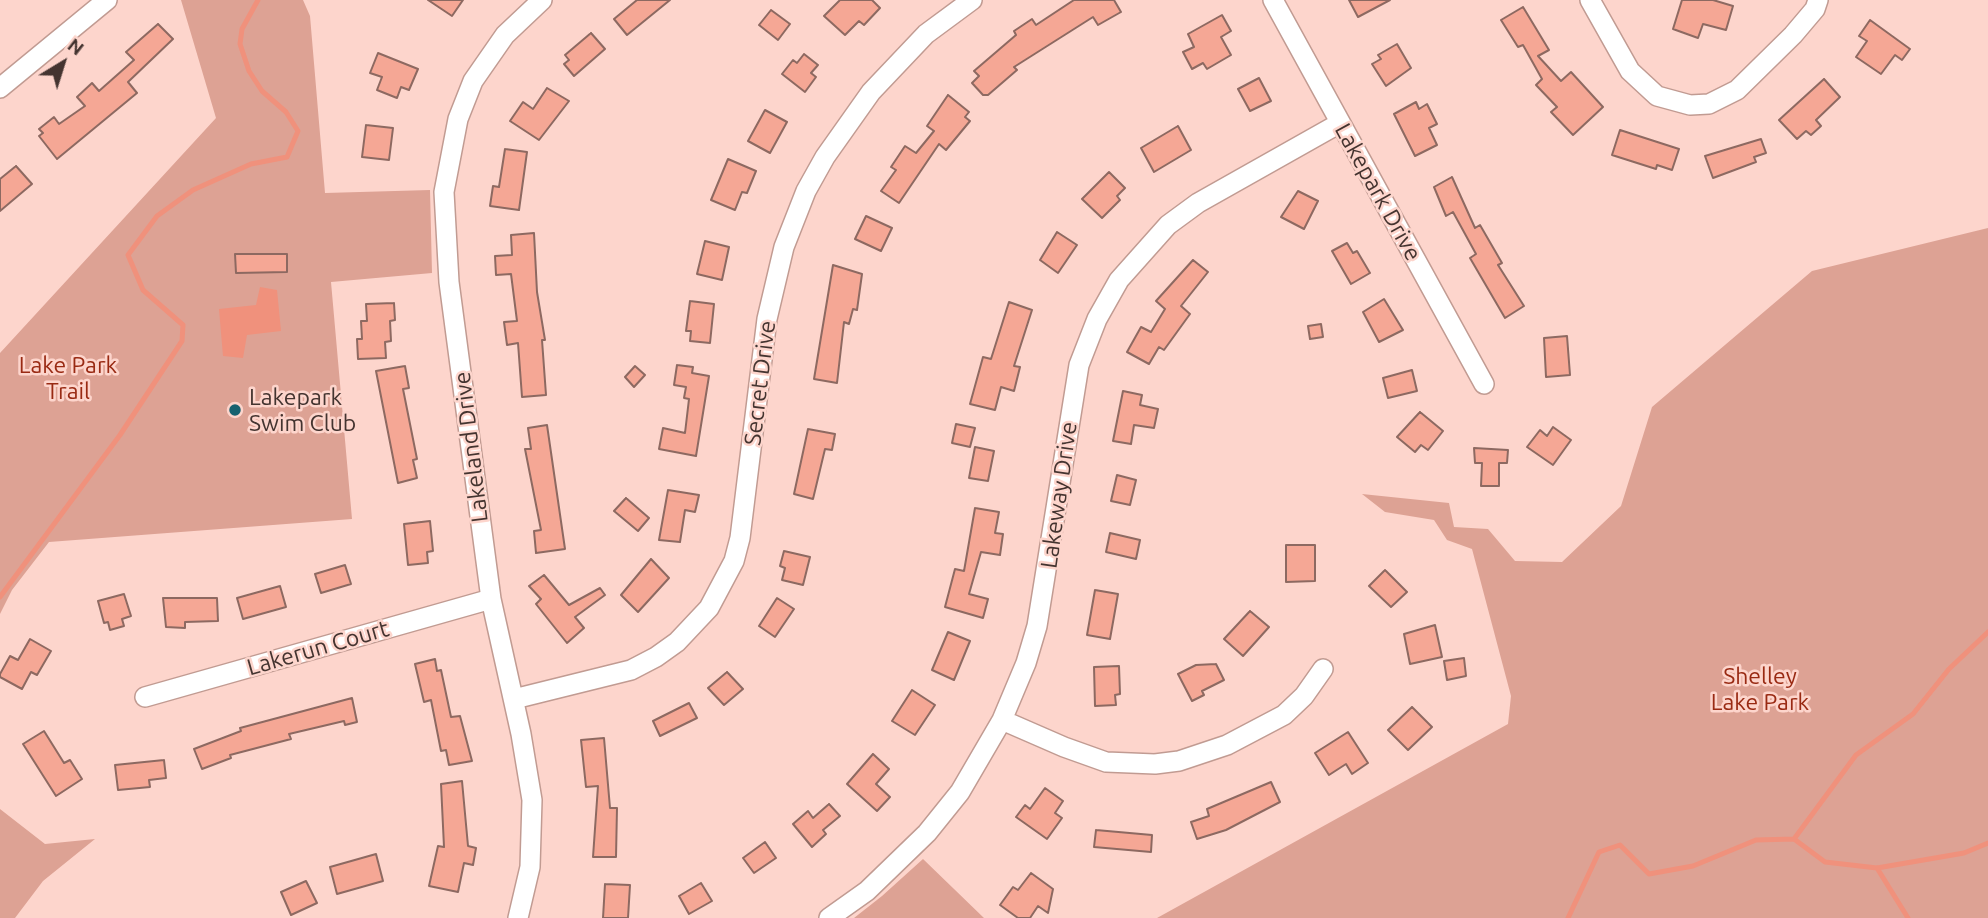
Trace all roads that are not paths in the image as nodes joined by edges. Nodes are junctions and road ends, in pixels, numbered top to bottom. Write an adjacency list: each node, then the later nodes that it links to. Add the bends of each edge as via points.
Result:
1 (107, 0): 7 (street)
2 (542, 0): 10 (street, Lakeland Drive, via 505,35 473,81 458,119 444,192 449,282)
3 (972, 0): 13 (street, Secret Drive, via 926,34 871,92 806,191 784,247 767,319 740,538 734,561 709,608 677,642 631,670)
4 (1272, 0): 8 (street, Lakepark Drive)
5 (1590, 0): 6 (street, via 1630,71 1657,96 1709,104 1737,90 1793,35)
6 (1818, 0)
7 (0, 88)
8 (1340, 123): 9 (street, Lakepark Drive); 14 (street, Lakeway Drive, via 1198,203 1168,225 1119,280 1079,365 1037,626)
9 (1484, 384)
10 (491, 599): 12 (street, Lakerun Court); 13 (street, Lakeland Drive)
11 (1323, 669): 14 (street, via 1284,715 1227,745 1179,761 1106,762)
12 (145, 697)
13 (514, 699): 15 (street, Lakeland Drive, via 532,800 530,867)
14 (1002, 720): 16 (street, Lakeway Drive, via 960,792 927,833 867,891)
15 (518, 918)
16 (829, 918)

